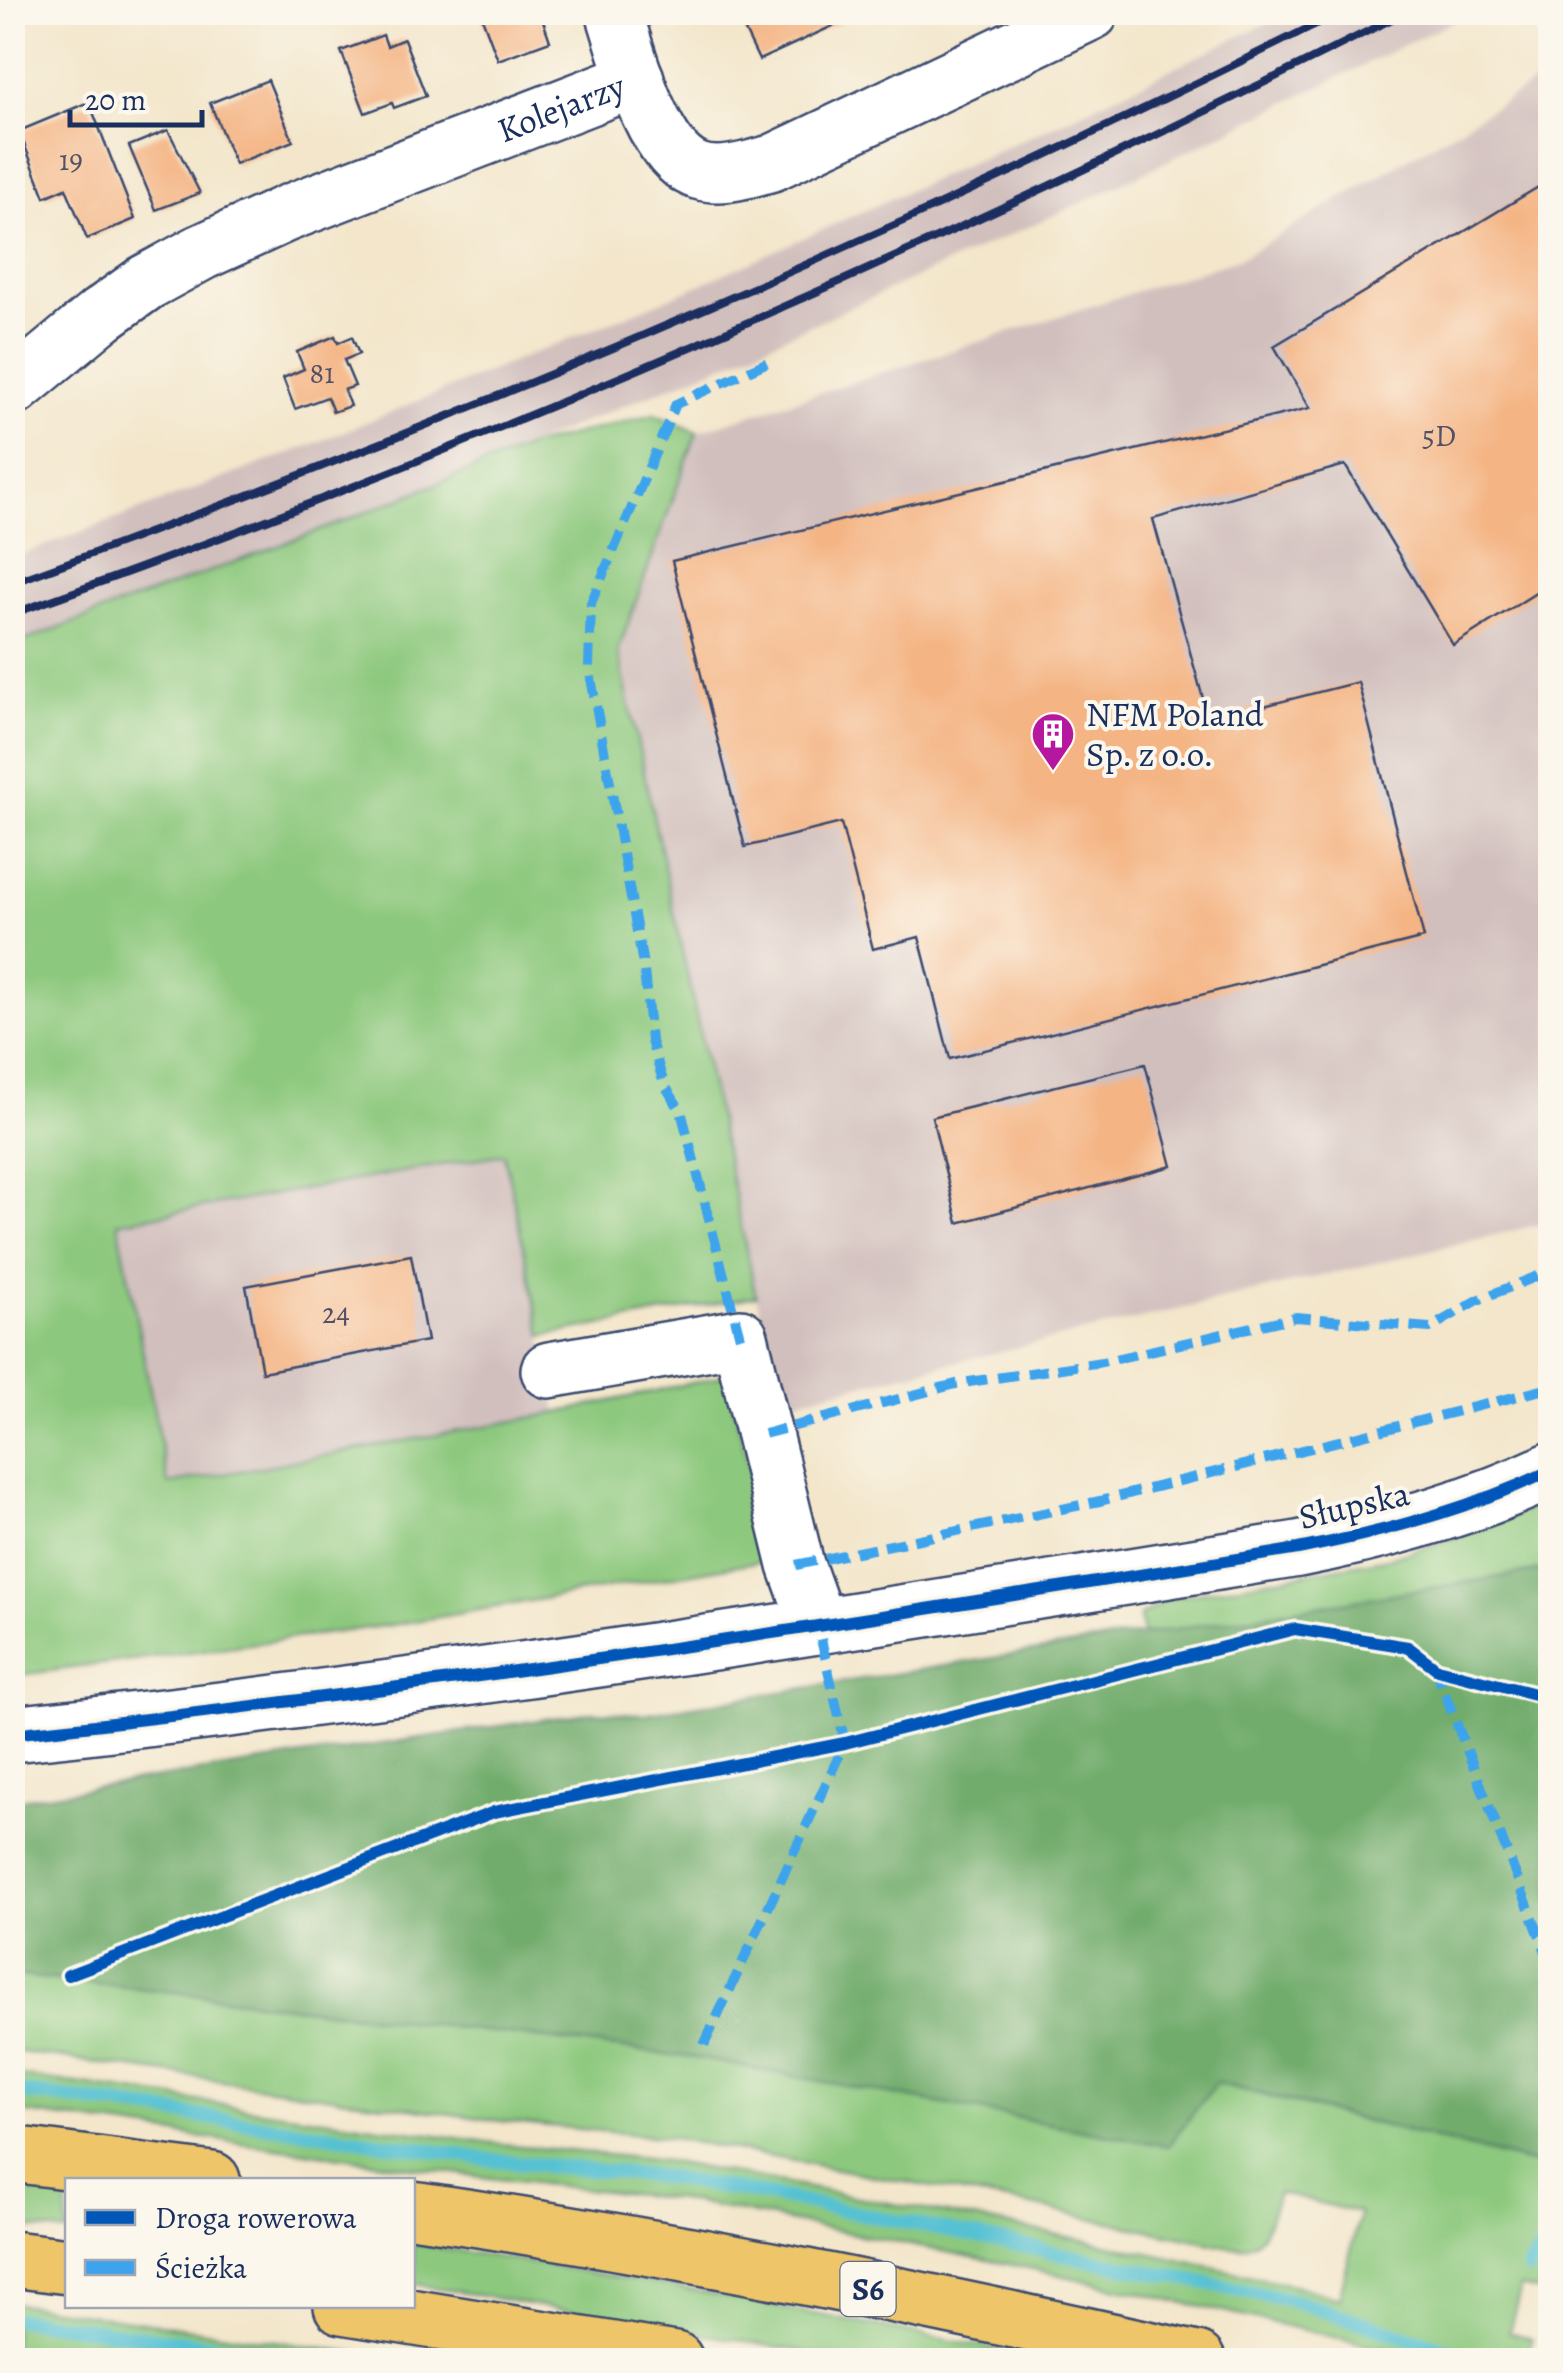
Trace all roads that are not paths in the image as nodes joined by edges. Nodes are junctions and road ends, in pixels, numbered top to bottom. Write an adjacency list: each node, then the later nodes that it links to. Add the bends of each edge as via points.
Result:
1 (614, 12): 3 (street)
2 (1091, 12): 3 (street, Kolejarzy, via 772,163 734,173 697,172 674,156)
3 (636, 79): 4 (street, Kolejarzy, via 202,252 101,315)
4 (12, 389)
5 (548, 1370): 7 (street, via 740,1337 796,1565)
6 (1550, 1471): 7 (street, Słupska, via 1436,1516 1362,1536)
7 (818, 1626): 8 (street, Słupska)
8 (12, 1734)
9 (12, 2154): 10 (highway)
10 (197, 2178)
11 (415, 2210): 16 (highway, S6, via 941,2303)
12 (12, 2259): 13 (highway)
13 (65, 2266)
14 (354, 2308): 15 (highway)
15 (675, 2360)
16 (1197, 2360)

